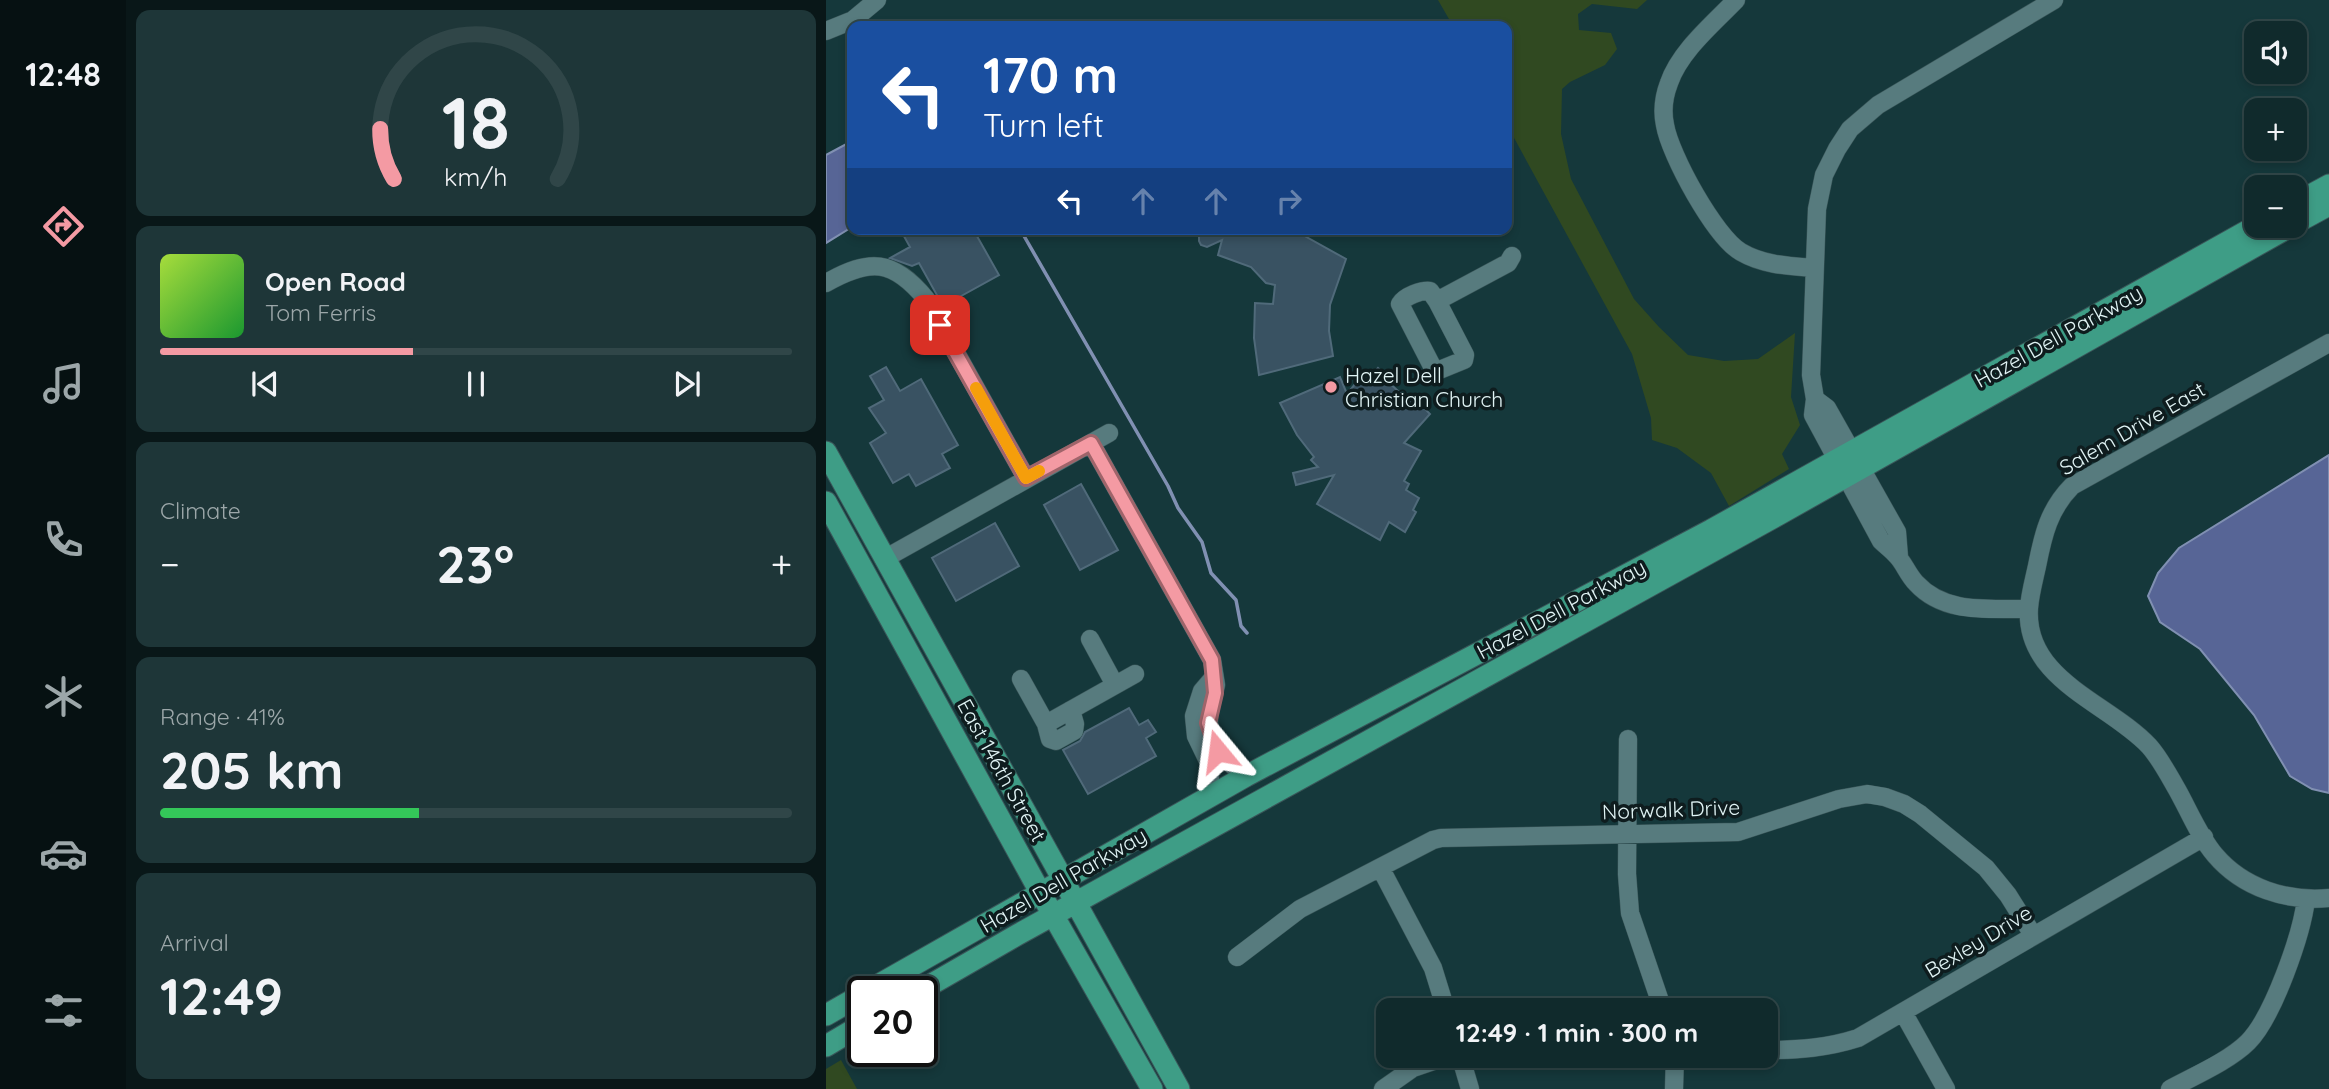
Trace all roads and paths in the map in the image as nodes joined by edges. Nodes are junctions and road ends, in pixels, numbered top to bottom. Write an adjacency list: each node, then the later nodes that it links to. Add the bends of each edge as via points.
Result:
1 (877, 0): 4 (street)
2 (1736, 0): 14 (street, via 1672,74 1664,103 1666,133 1715,226 1732,246 1762,262)
3 (2054, 0): 14 (street, via 1889,99 1850,129 1821,186)
4 (851, 21)
5 (847, 22): 6 (street)
6 (826, 31)
7 (2329, 185): 8 (main road)
8 (2307, 197)
9 (2329, 205): 10 (main road, Hazel Dell Parkway)
10 (2307, 217)
11 (2244, 233): 21 (main road, Hazel Dell Parkway)
12 (2269, 238): 21 (main road, Hazel Dell Parkway)
13 (1512, 256): 16 (street, via 1508,263)
14 (1814, 268): 21 (street, via 1811,375 1815,399 1827,408)
15 (826, 283): 22 (street, via 871,264 910,279 926,299)
16 (1437, 301)
17 (2329, 342): 25 (street, Salem Drive East, via 2072,486 2059,499 2044,529)
18 (1109, 433): 19 (street)
19 (1091, 443): 22 (street); 28 (street, via 1212,660)
20 (826, 452): 24 (main road, East 146th Street)
21 (1849, 464): 25 (street, via 1896,532 1899,557 1925,591 1961,607); 32 (main road, Hazel Dell Parkway, via 1711,530); 41 (main road, Hazel Dell Parkway)
22 (1026, 478): 24 (street)
23 (826, 502): 38 (main road, East 146th Street)
24 (884, 559): 37 (main road, East 146th Street)
25 (2029, 609): 35 (street, via 2038,649 2049,669 2151,747)
26 (1090, 639): 30 (street)
27 (1135, 674): 30 (street)
28 (1214, 677): 32 (street, via 1209,730 1222,757); 33 (street, via 1202,691 1195,716 1196,736 1209,763)
29 (1021, 678): 30 (street, via 1046,724)
30 (1115, 685)
31 (1628, 739): 34 (street)
32 (1246, 776): 33 (main road, Hazel Dell Parkway)
33 (1210, 796): 37 (main road, Hazel Dell Parkway)
34 (1627, 835): 36 (street, Norwalk Drive, via 1441,838); 43 (street, Norwalk Drive, via 1738,832 1839,800 1867,794 1885,797 1920,814 1986,868); 48 (street, via 1630,913)
35 (2204, 837): 40 (street, via 2214,854 2243,879 2284,896); 43 (street, Bexley Drive)
36 (1381, 869): 44 (street, Norwalk Drive, via 1300,909); 47 (street, via 1433,968)
37 (1063, 879): 38 (main road, Hazel Dell Parkway); 41 (main road, East 146th Street)
38 (1040, 892): 42 (main road, East 146th Street); 45 (main road, Hazel Dell Parkway)
39 (2329, 898): 40 (street)
40 (2306, 899): 64 (street, via 2294,948 2258,1031 2239,1049)
41 (1077, 904): 42 (main road, Hazel Dell Parkway); 59 (main road, East 146th Street)
42 (1054, 915): 46 (main road, Hazel Dell Parkway); 58 (main road, East 146th Street)
43 (2033, 935): 50 (street, Bexley Drive)
44 (1237, 957)
45 (894, 976)
46 (938, 981)
47 (1442, 998)
48 (1660, 998)
49 (847, 1003): 51 (main road, Hazel Dell Parkway)
50 (1903, 1012): 54 (street, Bexley Drive, via 1858,1038 1832,1046); 63 (street)
51 (826, 1015)
52 (847, 1034): 53 (main road)
53 (826, 1046)
54 (1778, 1049)
55 (1413, 1068): 60 (street)
56 (1464, 1068): 61 (street)
57 (1675, 1068): 62 (street)
58 (1152, 1089)
59 (1179, 1089)
60 (1383, 1089)
61 (1470, 1089)
62 (1674, 1089)
63 (1946, 1089)
64 (2170, 1089)

